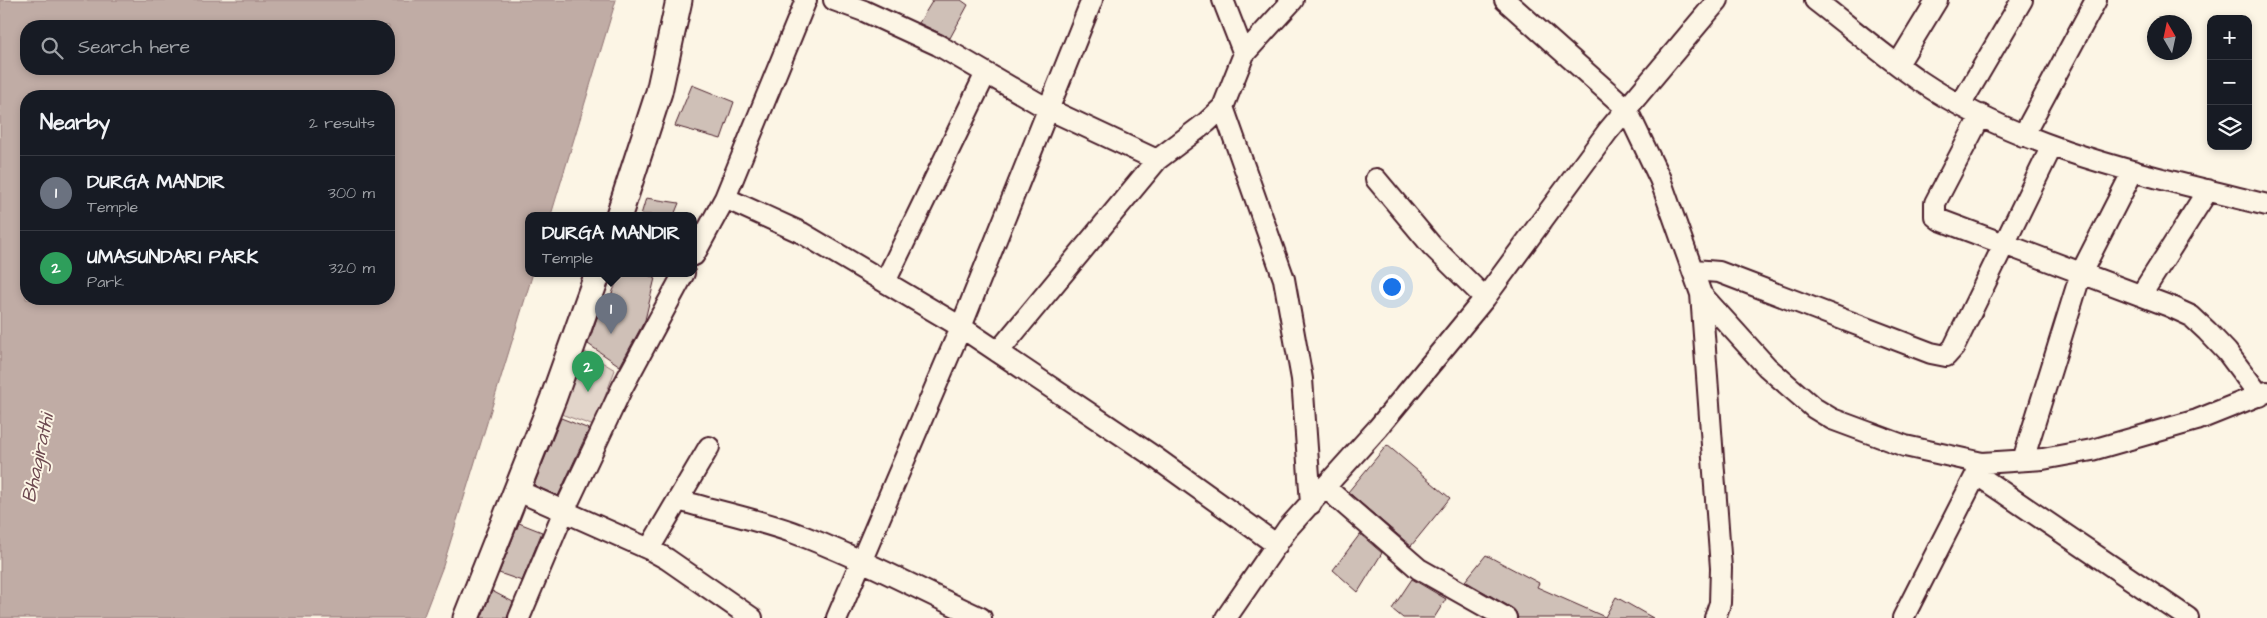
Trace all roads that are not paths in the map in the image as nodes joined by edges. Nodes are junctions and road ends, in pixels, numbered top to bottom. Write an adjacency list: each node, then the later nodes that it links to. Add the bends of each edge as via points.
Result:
1 (679, 0): 29 (street, via 659,92)
2 (806, 0): 27 (street)
3 (836, 0): 15 (street, via 920,36)
4 (1092, 0): 19 (street)
5 (1223, 0): 13 (street)
6 (1293, 0): 13 (street)
7 (1505, 0): 18 (street)
8 (1718, 0): 18 (street)
9 (1815, 0): 14 (street)
10 (1937, 0): 14 (street)
11 (2022, 0): 16 (street)
12 (2096, 0): 21 (street)
13 (1244, 54): 17 (street)
14 (1898, 64): 16 (street, via 1920,81)
15 (986, 74): 19 (street); 36 (street)
16 (1961, 104): 20 (street)
17 (1223, 107): 23 (street); 49 (street, via 1284,280 1302,379)
18 (1626, 108): 32 (street, via 1660,179); 39 (street)
19 (1048, 109): 23 (street); 40 (street)
20 (1981, 116): 21 (street); 30 (street, via 1935,202 1934,211 1940,220)
21 (2023, 136): 22 (street)
22 (2052, 146): 24 (street); 30 (street)
23 (1157, 160): 41 (street)
24 (2133, 171): 26 (street); 33 (street)
25 (1376, 179): 39 (street, via 1432,246)
26 (2208, 190): 28 (street); 38 (street)
27 (725, 198): 31 (street); 36 (street, via 802,233)
28 (2267, 205)
29 (620, 212)
30 (2003, 244): 32 (street, via 1954,348 1951,353 1941,356 1719,272); 33 (street)
31 (697, 249)
32 (1694, 270): 37 (street)
33 (2081, 273): 38 (street); 44 (street)
34 (597, 277): 47 (street)
35 (682, 277): 50 (street, via 622,388)
36 (885, 282): 40 (street)
37 (1701, 294): 45 (street, via 1766,367 1814,408 1832,419 1905,446); 61 (street, via 1721,568 1720,603)
38 (2142, 295): 42 (street, via 2190,316)
39 (1485, 298): 46 (street)
40 (961, 326): 41 (street); 53 (street)
41 (998, 352): 51 (street, via 1156,458)
42 (2263, 394): 44 (street, via 2198,420 2092,450)
43 (709, 447): 48 (street)
44 (2023, 460): 45 (street)
45 (1979, 469): 62 (street); 63 (street)
46 (1326, 488): 49 (street); 60 (street, via 1420,569)
47 (516, 490): 50 (street); 54 (street)
48 (678, 500): 52 (street); 53 (street, via 776,526)
49 (1311, 504): 51 (street)
50 (564, 511): 52 (street); 55 (street)
51 (1277, 545): 59 (street)
52 (649, 549): 56 (street)
53 (861, 560): 57 (street); 58 (street)
54 (466, 618)
55 (519, 618)
56 (752, 618)
57 (837, 618)
58 (981, 618)
59 (1226, 618)
60 (1506, 618)
61 (1714, 618)
62 (1903, 618)
63 (2188, 618)

